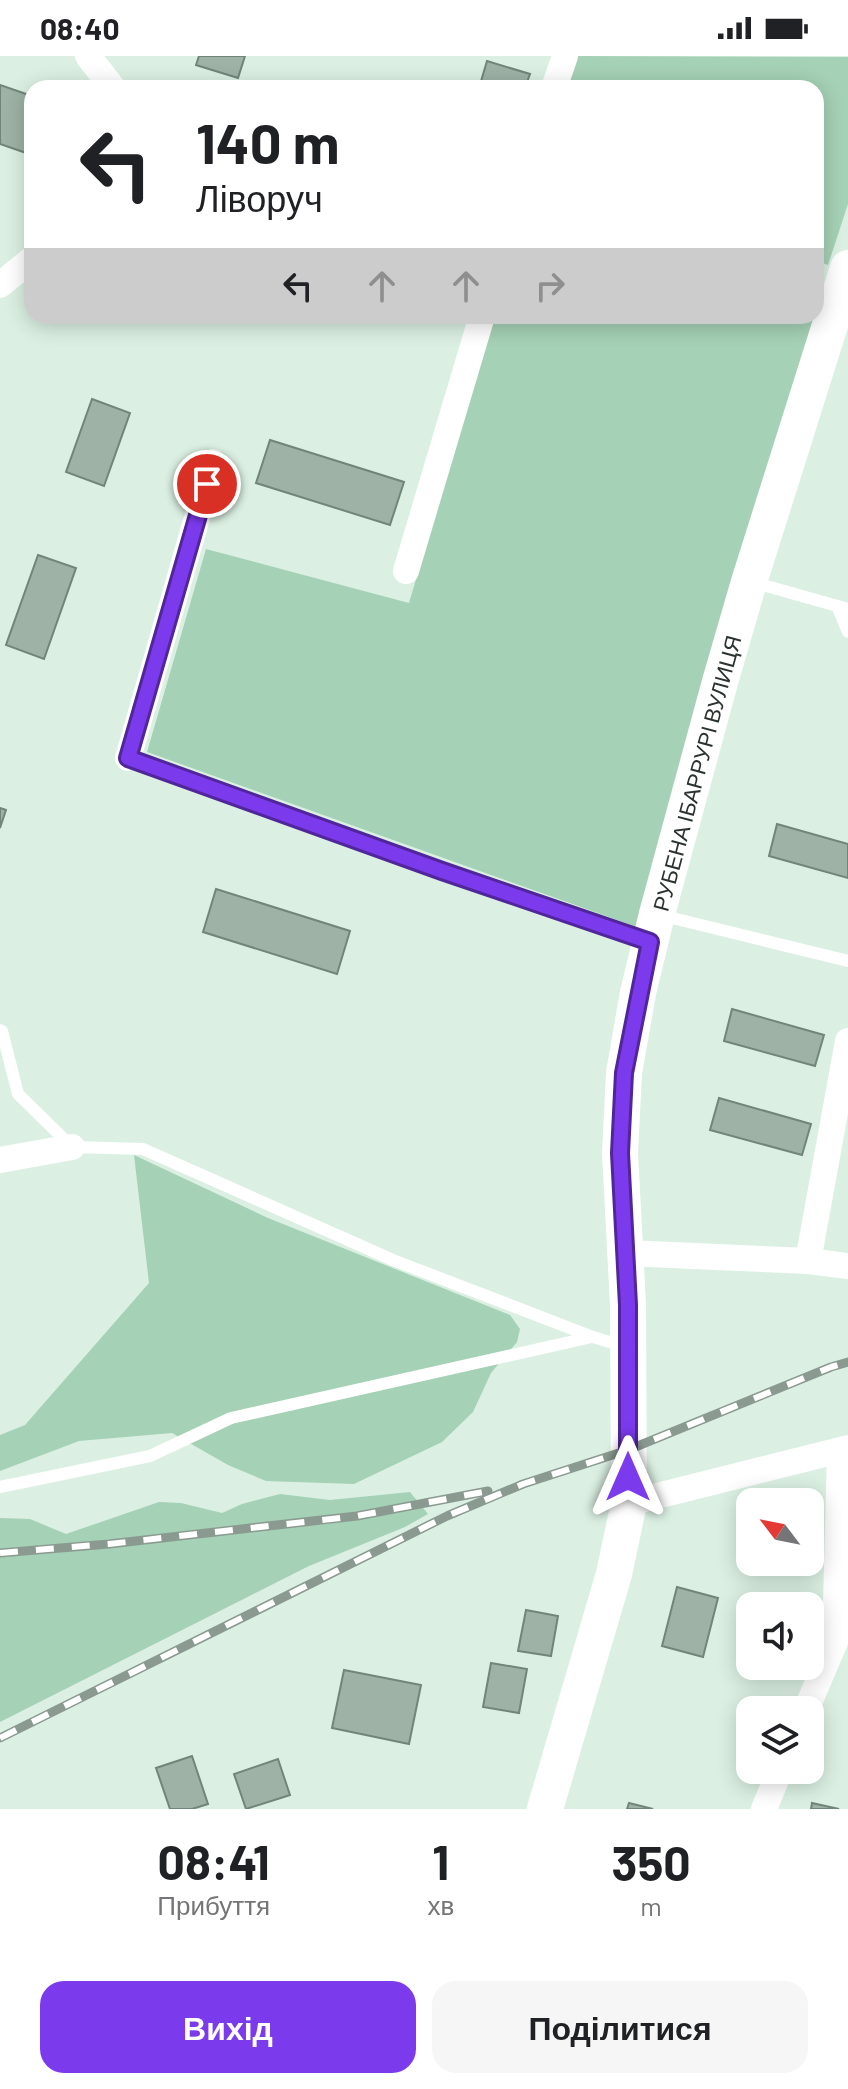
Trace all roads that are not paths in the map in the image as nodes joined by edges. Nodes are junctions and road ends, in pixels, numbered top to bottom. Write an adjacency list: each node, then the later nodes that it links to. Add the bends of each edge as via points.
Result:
1 (88, 56): 3 (street)
2 (565, 56): 4 (street)
3 (107, 80)
4 (557, 80)
5 (24, 266): 7 (street)
6 (834, 284): 8 (main road, РУБЕНА ІБАРРУРІ ВУЛИЦЯ)
7 (0, 285)
8 (824, 319)
9 (480, 324): 12 (street)
10 (823, 324): 13 (main road, РУБЕНА ІБАРРУРІ ВУЛИЦЯ)
11 (213, 462): 16 (street)
12 (406, 571)
13 (749, 582): 14 (lane); 17 (main road, РУБЕНА ІБАРРУРІ ВУЛИЦЯ)
14 (843, 607): 15 (lane)
15 (848, 632)
16 (128, 758): 17 (lane, via 442,871)
17 (653, 928): 18 (lane); 23 (main road, РУБЕНА ІБАРРУРІ ВУЛИЦЯ, via 624,1073 620,1153)
18 (848, 961)
19 (0, 1030): 21 (lane, via 18,1094)
20 (848, 1041): 24 (street)
21 (72, 1147): 22 (street); 26 (lane, via 143,1149 393,1260)
22 (0, 1160)
23 (626, 1253): 24 (street); 27 (main road, РУБЕНА ІБАРРУРІ ВУЛИЦЯ)
24 (808, 1261): 25 (street)
25 (848, 1266)
26 (593, 1337): 27 (lane); 29 (lane, via 231,1418 150,1456)
27 (629, 1348): 30 (main road, РУБЕНА ІБАРРУРІ ВУЛИЦЯ)
28 (844, 1450): 30 (street); 31 (street)
29 (0, 1487)
30 (629, 1503): 34 (main road, РУБЕНА ІБАРРУРІ ВУЛИЦЯ, via 614,1574)
31 (841, 1650): 32 (street)
32 (814, 1696)
33 (774, 1784): 35 (street)
34 (545, 1809)
35 (764, 1809)

